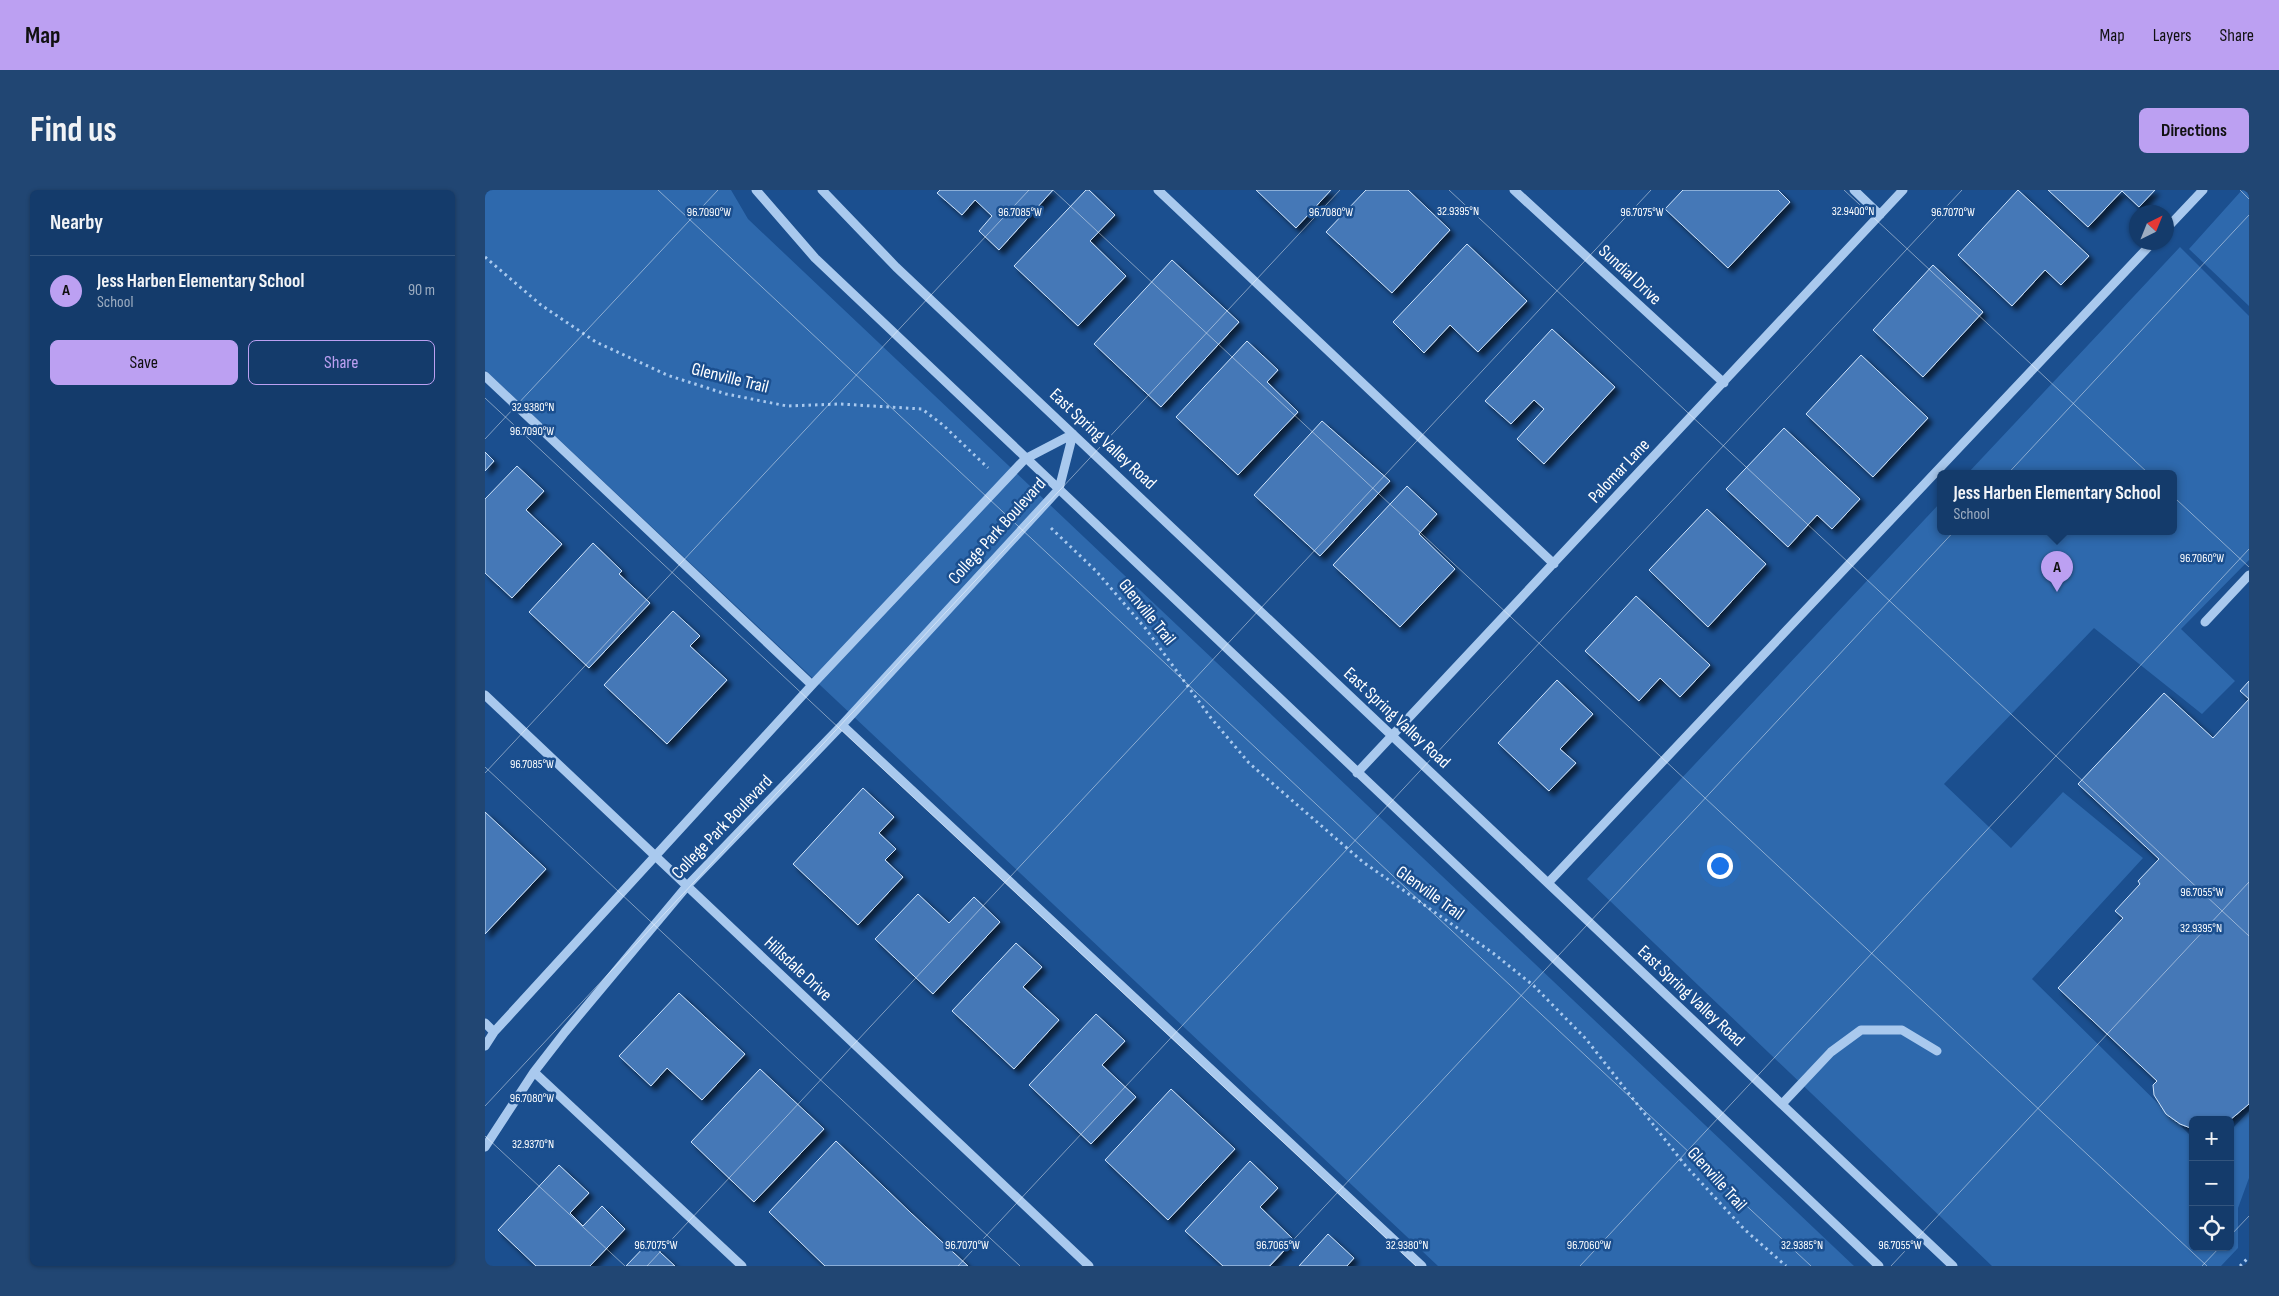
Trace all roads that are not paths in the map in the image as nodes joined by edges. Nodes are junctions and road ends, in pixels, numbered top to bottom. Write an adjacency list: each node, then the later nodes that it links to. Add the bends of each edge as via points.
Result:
1 (756, 190): 14 (street, via 815,258)
2 (822, 190): 13 (street, East Spring Valley Road, via 896,266)
3 (1158, 190): 18 (street)
4 (1514, 190): 12 (street, Sundial Drive)
5 (1854, 190): 8 (street)
6 (1903, 190): 8 (street, Palomar Lane)
7 (2203, 190): 9 (street)
8 (1880, 215): 12 (street, Palomar Lane)
9 (2174, 221)
10 (2145, 250): 15 (street)
11 (485, 376): 21 (street)
12 (1724, 383): 18 (street, Palomar Lane)
13 (1073, 434): 14 (street, College Park Boulevard); 17 (street, College Park Boulevard); 24 (street, East Spring Valley Road)
14 (1025, 459): 17 (street); 21 (street, College Park Boulevard)
15 (1938, 470)
16 (1937, 471): 27 (street)
17 (1059, 489): 23 (street, College Park Boulevard); 25 (street)
18 (1553, 564): 24 (street, Palomar Lane)
19 (2249, 574): 20 (street)
20 (2205, 622)
21 (812, 685): 26 (street, College Park Boulevard)
22 (485, 695): 26 (street, Hillsdale Drive)
23 (842, 725): 28 (street, College Park Boulevard); 38 (street)
24 (1392, 736): 25 (street, Palomar Lane); 27 (street, East Spring Valley Road)
25 (1357, 773): 39 (street)
26 (655, 855): 28 (street, Hillsdale Drive); 30 (street, College Park Boulevard)
27 (1548, 883): 34 (street, East Spring Valley Road)
28 (687, 886): 33 (street, College Park Boulevard); 37 (street, Hillsdale Drive)
29 (485, 1023): 30 (street)
30 (494, 1032): 31 (street, College Park Boulevard)
31 (485, 1046)
32 (1937, 1051): 34 (street, via 1902,1030 1861,1030 1831,1052)
33 (534, 1072): 35 (street, College Park Boulevard); 36 (street)
34 (1782, 1104): 40 (street, East Spring Valley Road)
35 (485, 1147)
36 (742, 1266)
37 (1089, 1266)
38 (1422, 1266)
39 (1879, 1266)
40 (1953, 1266)

